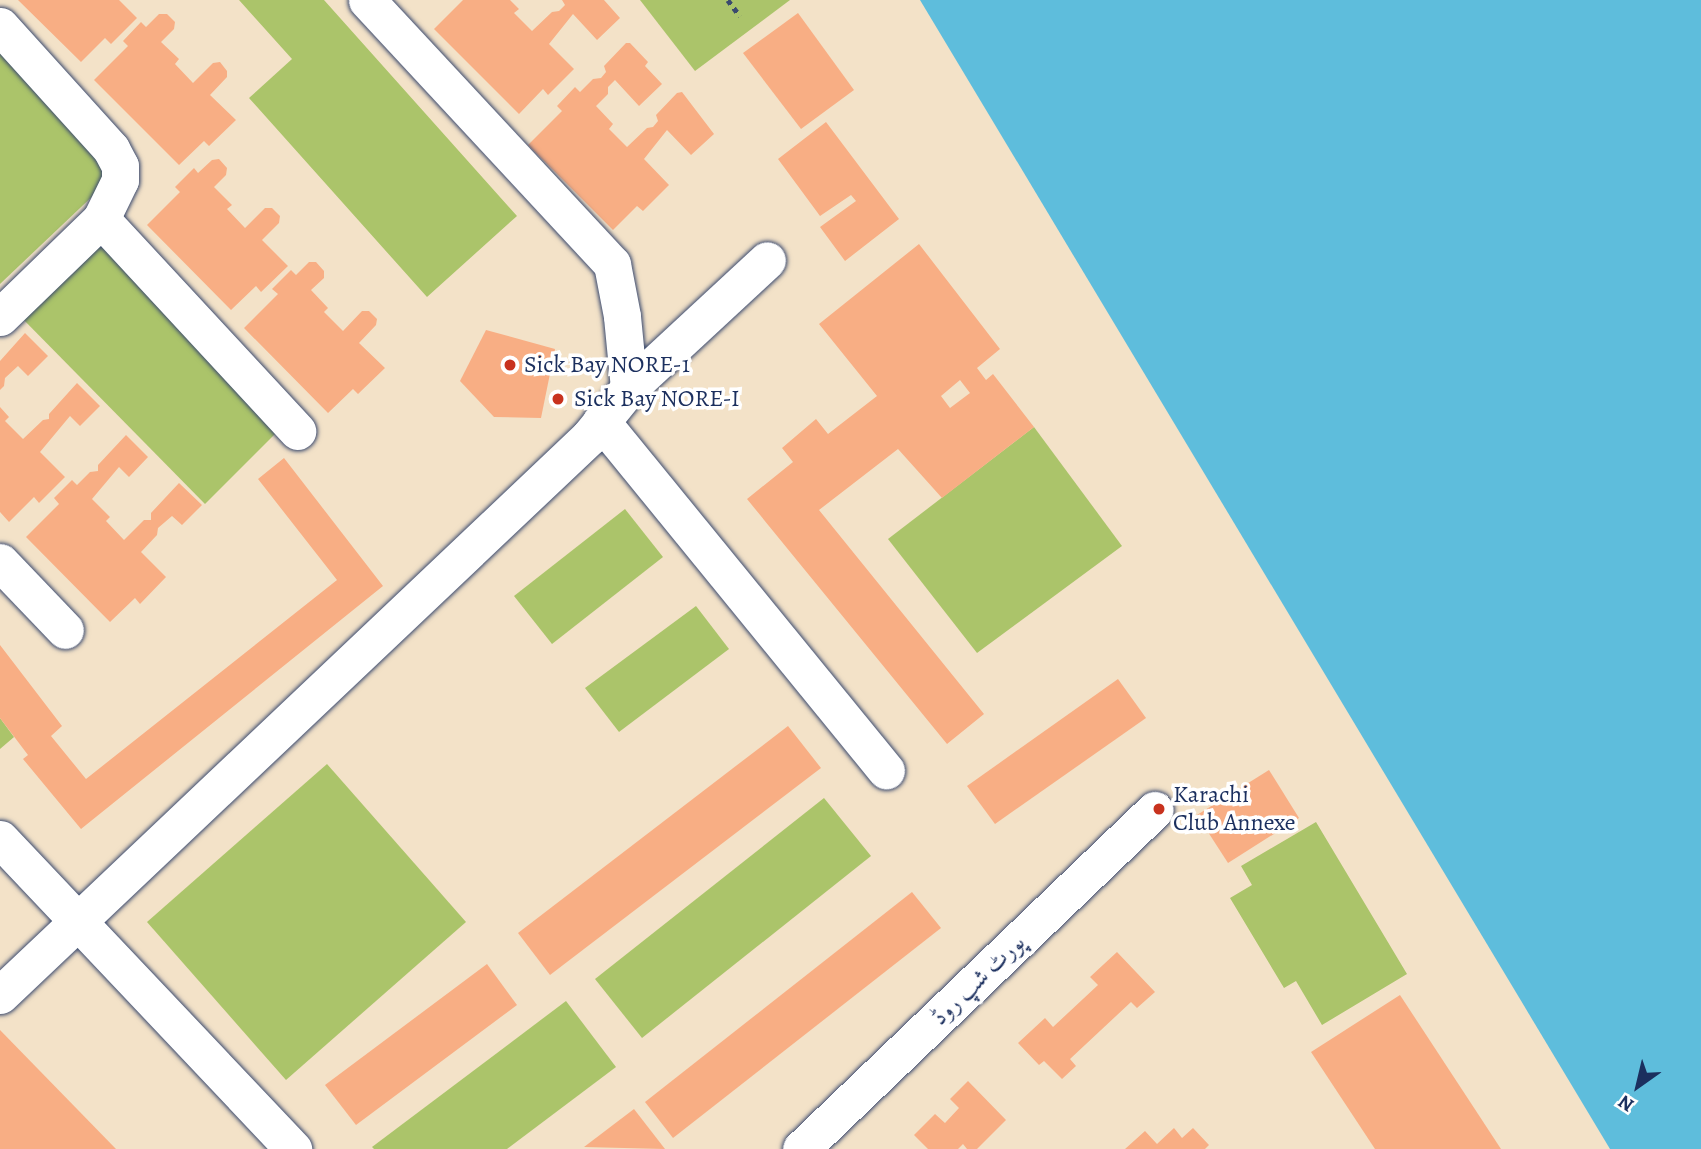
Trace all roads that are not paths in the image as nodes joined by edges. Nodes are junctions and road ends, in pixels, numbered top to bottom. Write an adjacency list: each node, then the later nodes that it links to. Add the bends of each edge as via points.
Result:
1 (367, 0): 6 (street, via 612,264)
2 (0, 26): 3 (street, via 111,149 120,166 120,180)
3 (101, 219): 5 (street); 8 (street)
4 (767, 260): 6 (street)
5 (0, 317)
6 (629, 388): 7 (street)
7 (601, 421): 11 (street); 14 (street)
8 (297, 431)
9 (0, 562): 10 (street)
10 (65, 630)
11 (886, 770)
12 (1155, 810): 17 (street, پورٹ شپ روڈ)
13 (0, 839): 14 (street)
14 (78, 922): 15 (street); 16 (street)
15 (0, 995)
16 (293, 1149)
17 (801, 1149)

